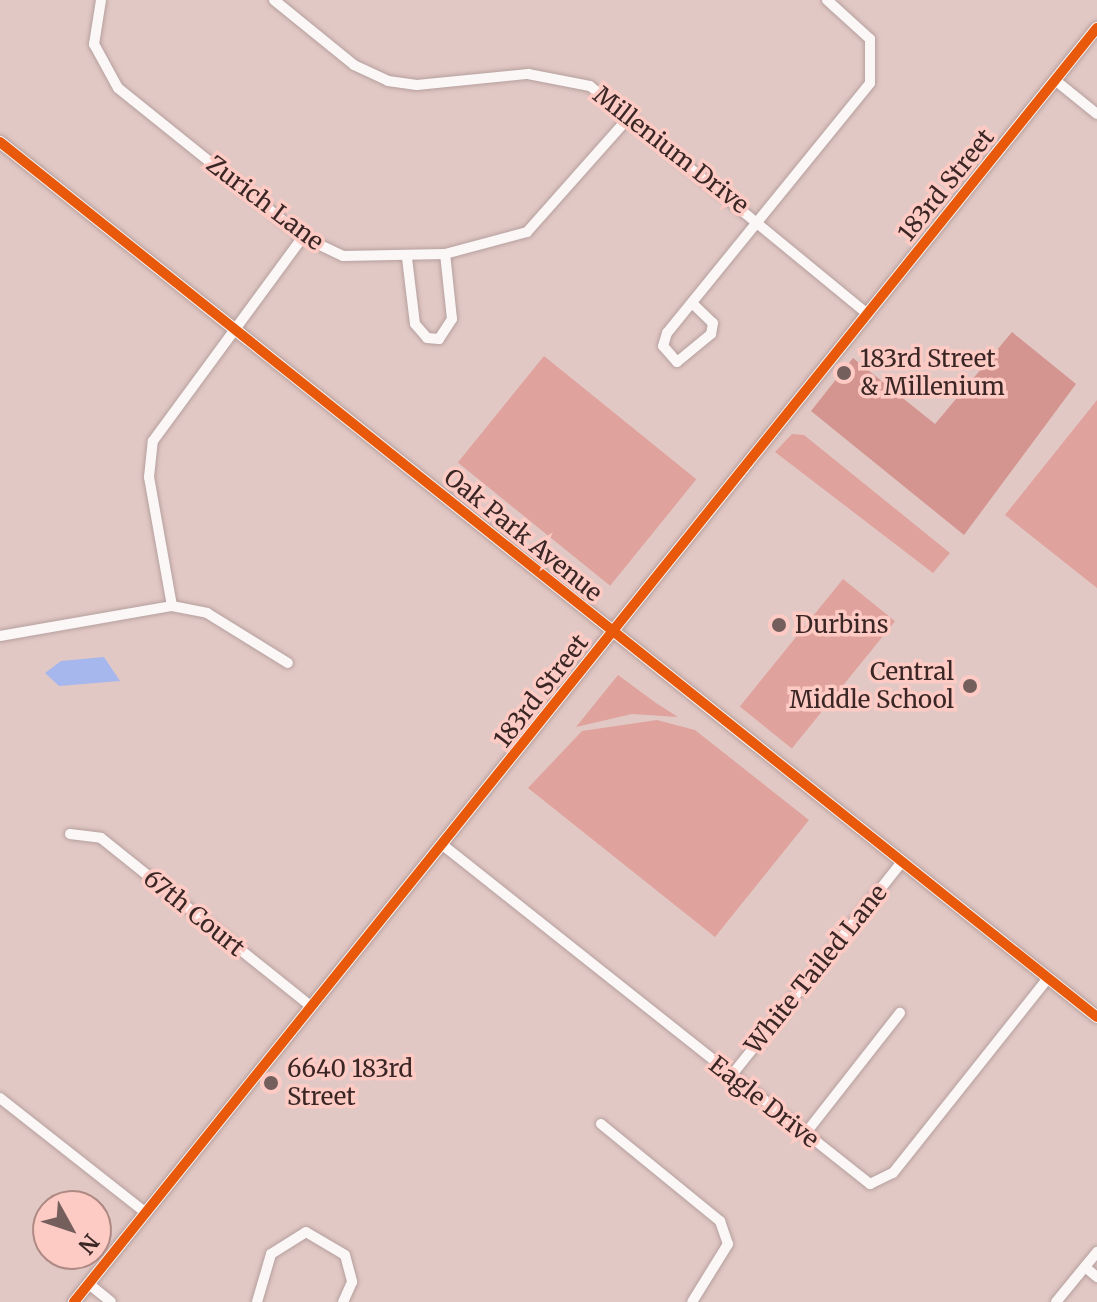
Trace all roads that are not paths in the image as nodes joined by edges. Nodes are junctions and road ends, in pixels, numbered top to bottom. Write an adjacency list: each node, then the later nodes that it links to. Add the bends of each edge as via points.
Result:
1 (101, 0): 10 (street, Zurich Lane, via 94,44 108,78)
2 (274, 0): 7 (street, Millenium Drive, via 354,65 388,81 417,85 544,74 590,86)
3 (827, 0): 9 (street, via 870,39 873,76)
4 (1097, 28): 5 (street, 183rd Street)
5 (1055, 80): 6 (street); 14 (street, 183rd Street)
6 (1097, 114)
7 (631, 115): 9 (street, Millenium Drive); 11 (street, Zurich Lane, via 538,225 490,247)
8 (0, 142): 15 (street, Oak Park Avenue)
9 (761, 219): 13 (street); 14 (street, Millenium Drive)
10 (303, 237): 12 (street, Zurich Lane, via 343,256); 15 (street)
11 (445, 254): 12 (street, Zurich Lane); 12 (street, via 452,319 439,339 422,335 415,324)
12 (407, 258)
13 (692, 303): 13 (street, via 663,346 677,362 711,334 713,323)
14 (868, 314): 17 (street, 183rd Street)
15 (237, 330): 16 (street, via 153,441 149,477); 17 (street, Oak Park Avenue)
16 (172, 606): 18 (street); 19 (street, via 207,613)
17 (612, 632): 21 (street, 183rd Street); 22 (street, Oak Park Avenue)
18 (0, 636)
19 (288, 663)
20 (70, 834): 24 (street, 67th Court, via 101,838)
21 (444, 846): 24 (street, 183rd Street); 27 (street, Eagle Drive)
22 (902, 862): 23 (street, Oak Park Avenue); 27 (street, White Tailed Lane)
23 (1048, 978): 26 (street, Oak Park Avenue); 30 (street, Eagle Drive, via 887,1181 864,1180)
24 (312, 1007): 31 (street, 183rd Street)
25 (900, 1013): 30 (street)
26 (1097, 1017)
27 (731, 1076): 30 (street, Eagle Drive)
28 (0, 1098): 31 (street)
29 (601, 1124): 40 (street, via 720,1221 728,1244)
30 (805, 1134)
31 (146, 1213): 35 (street, 183rd Street)
32 (1097, 1252): 33 (street)
33 (1085, 1267): 34 (street); 41 (street)
34 (1097, 1277)
35 (89, 1284): 36 (street, 183rd Street); 37 (street)
36 (74, 1302)
37 (111, 1302)
38 (257, 1302): 39 (street, via 271,1254 306,1232 345,1255 352,1282)
39 (343, 1302)
40 (692, 1302)
41 (1056, 1302)

